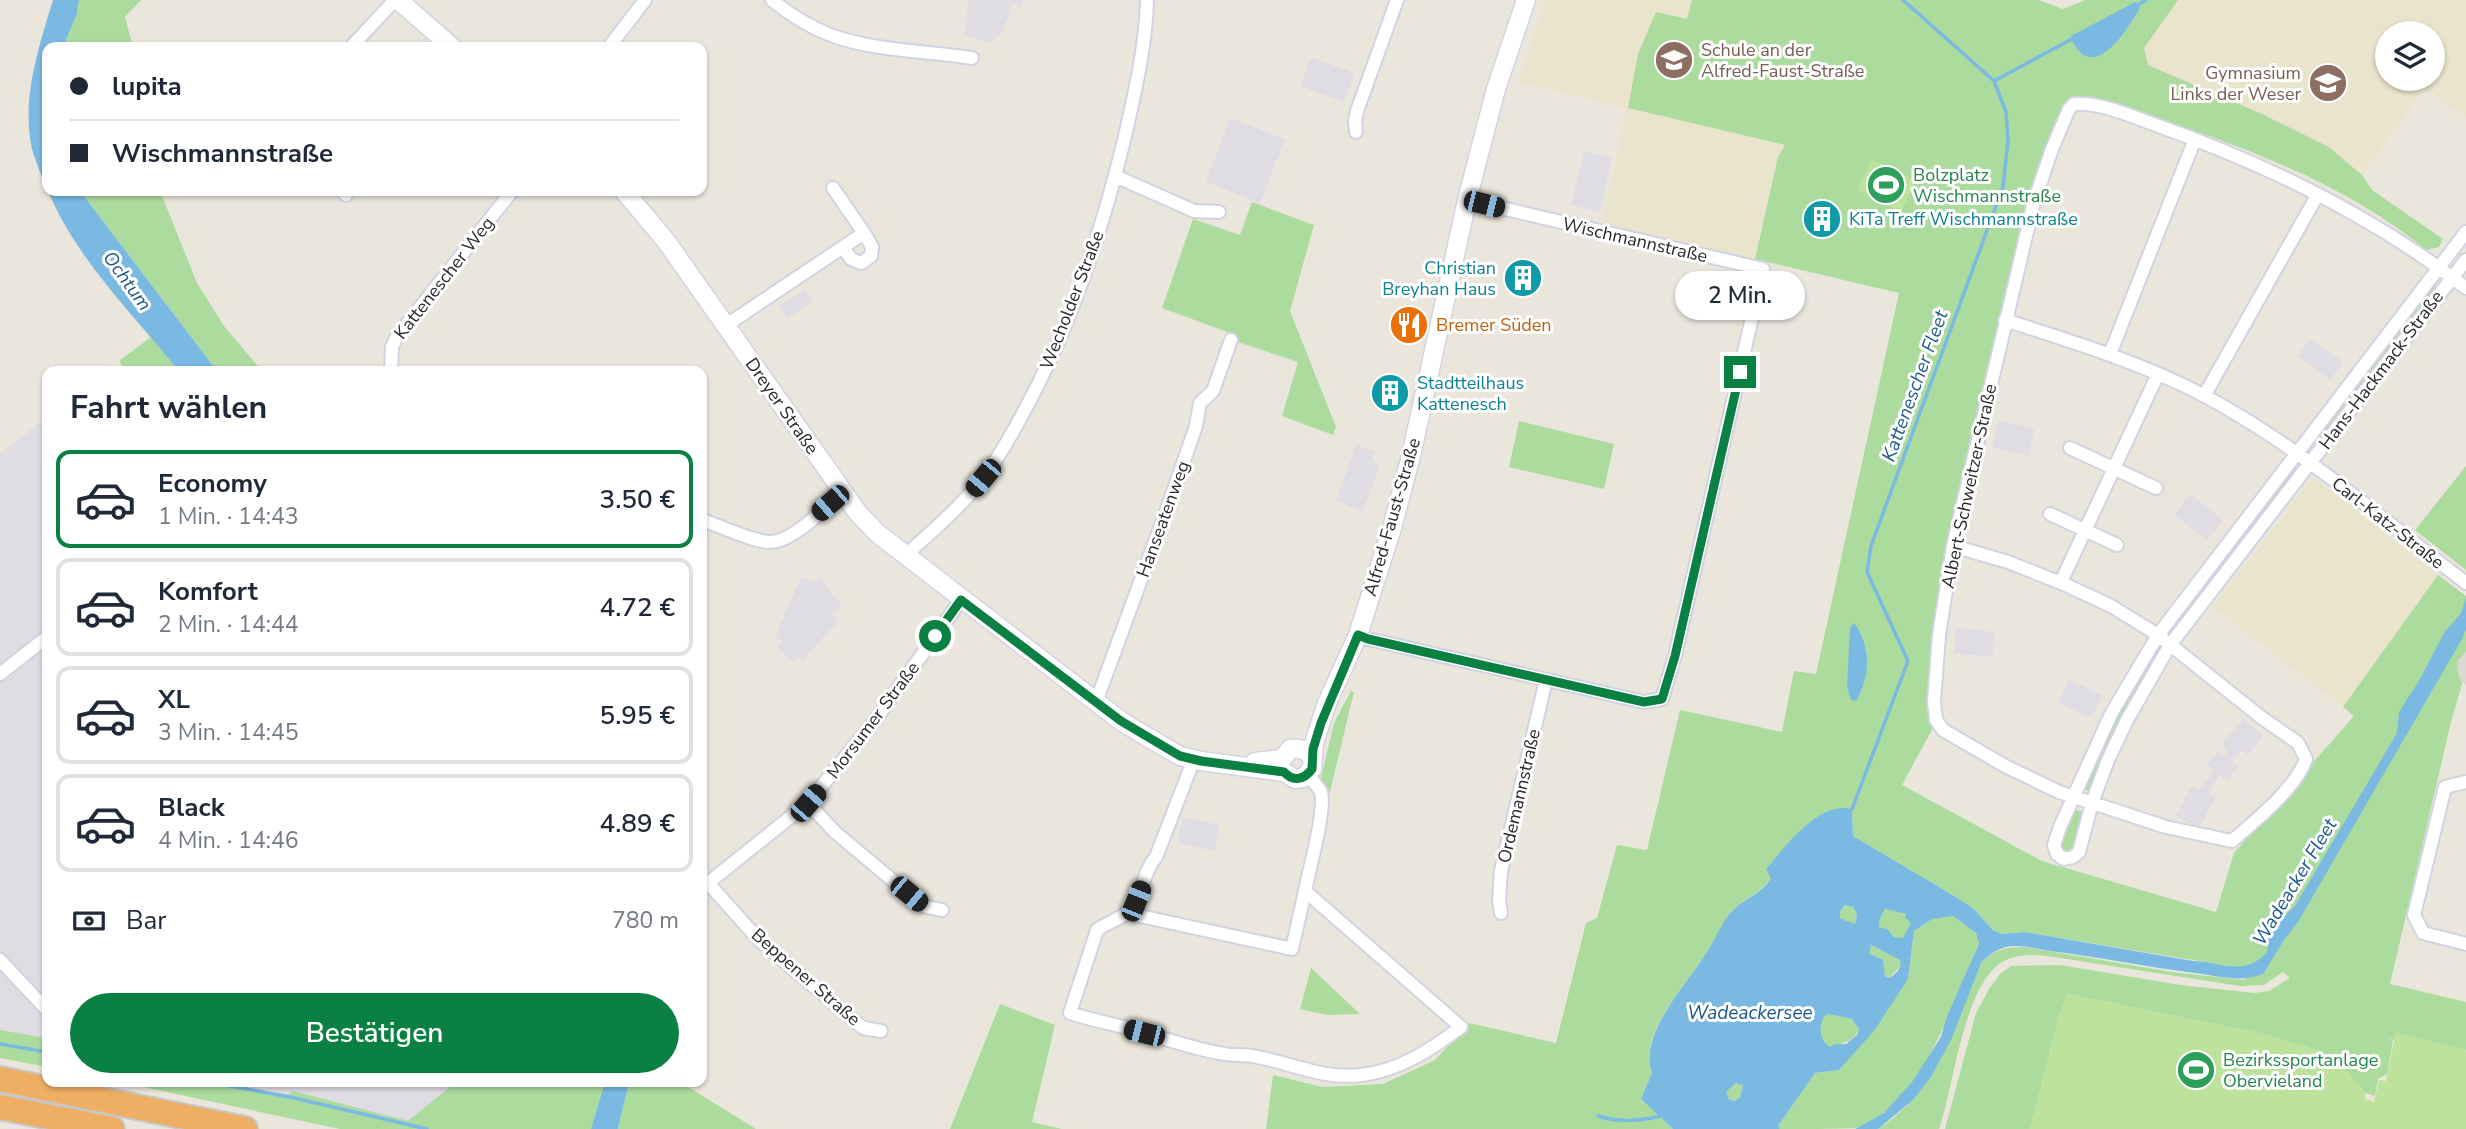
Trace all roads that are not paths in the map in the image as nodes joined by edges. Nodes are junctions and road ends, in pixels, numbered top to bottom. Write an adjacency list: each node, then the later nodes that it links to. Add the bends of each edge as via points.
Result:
1 (397, 0): 7 (street); 8 (street)
2 (645, 0): 9 (street)
3 (772, 0): 10 (street, via 833,36)
4 (1147, 0): 13 (street, Wecholder Straße, via 1135,88)
5 (1398, 0): 11 (street, via 1357,111)
6 (1526, 0): 18 (street, Alfred-Faust-Straße, via 1496,89)
7 (356, 42)
8 (446, 42)
9 (614, 42)
10 (972, 58)
11 (1356, 132)
12 (2195, 139): 15 (street); 27 (street, Albert-Schweitzer-Straße, via 2135,117 2074,104 2034,202); 30 (street)
13 (1115, 176): 19 (street, via 1194,211); 45 (street, Wecholder Straße, via 1093,253 1058,345 1013,432 965,499)
14 (833, 188): 21 (street)
15 (2318, 194): 24 (street); 33 (street)
16 (508, 196): 31 (street, Kattenescher Weg, via 396,338)
17 (629, 196): 28 (street, Dreyer Straße, via 653,223)
18 (1467, 200): 49 (street, Alfred-Faust-Straße, via 1411,456); 54 (street, Wischmannstraße, via 1763,269 1662,699 1644,702)
19 (1219, 212)
20 (2466, 232): 24 (street, Hans-Hackmack-Straße)
21 (864, 233): 22 (street); 22 (street, via 872,247 871,256 861,262 851,259)
22 (843, 247): 28 (street)
23 (2466, 260): 25 (street, Hans-Hackmack-Straße)
24 (2438, 268): 25 (street, Hans-Hackmack-Straße); 35 (street, Hans-Hackmack-Straße)
25 (2452, 278): 26 (street); 36 (street, Hans-Hackmack-Straße)
26 (2466, 288)
27 (2005, 320): 30 (street); 44 (street, Albert-Schweitzer-Straße)
28 (725, 326): 39 (street, Dreyer Straße)
29 (1231, 340): 55 (street, Hanseatenweg, via 1213,391 1200,403 1171,498)
30 (2110, 354): 32 (street)
31 (391, 366)
32 (2158, 374): 33 (street); 37 (street)
33 (2204, 396): 35 (street)
34 (2070, 448): 37 (street)
35 (2297, 453): 36 (street, Hans-Hackmack-Straße); 50 (street, Hans-Hackmack-Straße)
36 (2311, 463): 47 (street, Carl-Katz-Straße); 52 (street, Hans-Hackmack-Straße)
37 (2113, 468): 38 (street); 42 (street)
38 (2157, 488)
39 (842, 491): 41 (street, via 802,527 772,542); 45 (street, Dreyer Straße, via 877,533)
40 (2050, 514): 42 (street)
41 (707, 522)
42 (2084, 530): 43 (street); 46 (street)
43 (2117, 545)
44 (1953, 546): 46 (street); 60 (street, Albert-Schweitzer-Straße, via 1939,635 1936,720 1943,730 2005,766)
45 (905, 556): 48 (street, Dreyer Straße)
46 (2060, 582): 50 (street)
47 (2466, 583)
48 (961, 600): 55 (street, Alfred-Faust-Straße); 61 (street, Morsumer Straße, via 873,723)
49 (1358, 635): 54 (street, Wischmannstraße); 57 (street, Alfred-Faust-Straße)
50 (2158, 635): 52 (street); 60 (street, Hans-Hackmack-Straße, via 2111,714)
51 (42, 641): 53 (street)
52 (2170, 645): 62 (street, Hans-Hackmack-Straße, via 2127,720); 62 (street, via 2298,743 2306,759 2302,770 2232,841 2166,827)
53 (0, 674)
54 (1546, 680): 67 (street, Ordemannstraße, via 1501,871)
55 (1094, 701): 56 (street, Alfred-Faust-Straße, via 1169,750)
56 (1194, 760): 58 (street, Alfred-Faust-Straße); 66 (street, via 1156,858)
57 (1306, 760): 58 (street, Alfred-Faust-Straße, via 1290,749); 58 (street, Alfred-Faust-Straße, via 1295,779); 64 (street, via 1322,796)
58 (1283, 766)
59 (2466, 782): 68 (street, via 2445,787 2414,915 2423,933)
60 (2075, 797): 62 (street); 62 (street, Hans-Hackmack-Straße, via 2054,845 2064,859 2079,852)
61 (808, 803): 63 (street, Morsumer Straße); 65 (street, via 835,832 923,906)
62 (2092, 803)
63 (708, 883): 71 (street, Beppener Straße, via 759,940 863,1028)
64 (1305, 891): 66 (street, via 1292,950); 66 (street, via 1461,1027 1397,1065 1341,1077 1158,1039 1070,1013 1097,930)
65 (942, 910)
66 (1126, 913)
67 (1501, 913)
68 (2466, 944)
69 (0, 960): 70 (street)
70 (42, 1005)
71 (881, 1031)
72 (0, 1079): 75 (highway)
73 (0, 1107): 74 (highway)
74 (112, 1129)
75 (245, 1129)

